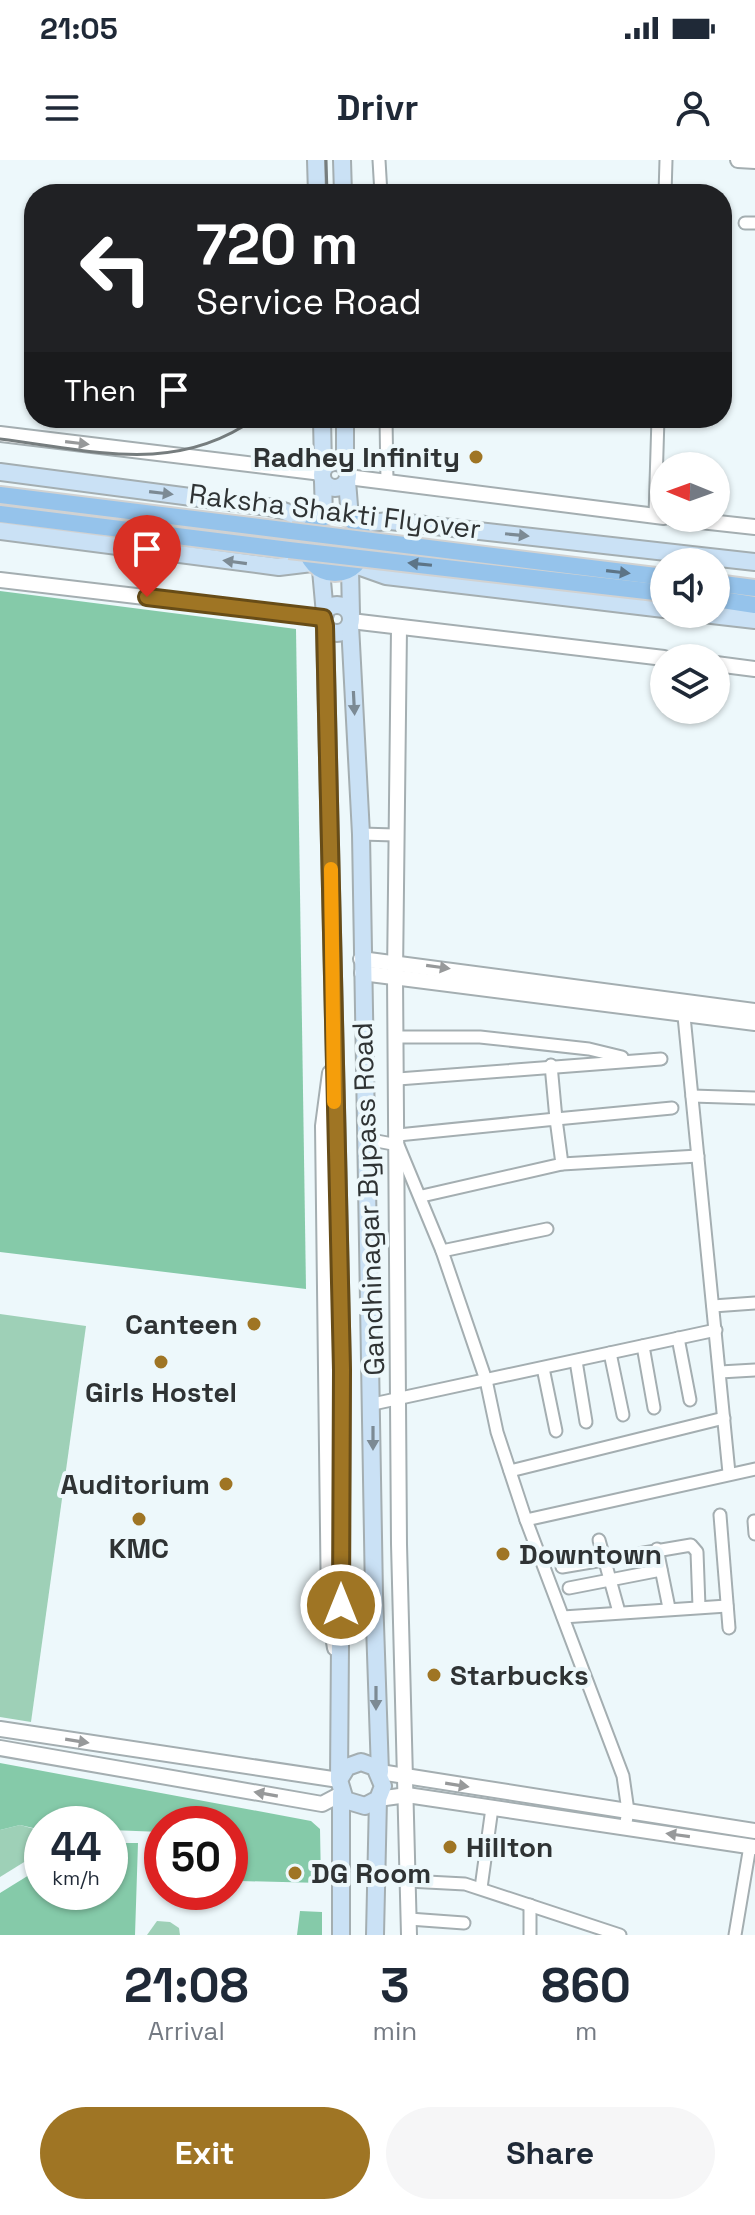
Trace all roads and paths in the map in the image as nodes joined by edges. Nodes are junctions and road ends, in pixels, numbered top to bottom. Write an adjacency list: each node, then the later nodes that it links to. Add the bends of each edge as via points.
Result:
1 (316, 160): 7 (main road)
2 (342, 160): 8 (main road)
3 (379, 160): 9 (street)
4 (666, 160): 10 (street)
5 (738, 160): 6 (street)
6 (755, 161)
7 (317, 184)
8 (343, 184)
9 (380, 184)
10 (665, 184)
11 (322, 428): 18 (main road)
12 (345, 428): 19 (main road)
13 (386, 428): 20 (street)
14 (658, 428): 16 (street)
15 (0, 434): 18 (street, one-way to 18)
16 (658, 452)
17 (0, 472): 24 (main road, one-way to 24, via 275,508)
18 (323, 474): 19 (main road, via 335,462); 19 (main road, via 336,489); 24 (main road)
19 (347, 475): 20 (street); 25 (main road)
20 (387, 482): 23 (street)
21 (0, 495): 32 (main road, Raksha Shakti Flyover, one-way to 32, bridge)
22 (0, 514): 36 (main road, Raksha Shakti Flyover, one-way to 22, bridge)
23 (650, 515)
24 (319, 519): 25 (main road, via 341,515); 30 (main road, via 305,540)
25 (353, 521): 29 (main road, one-way to 29); 31 (main road, via 364,545)
26 (730, 524): 27 (street)
27 (755, 527)
28 (0, 531): 30 (main road, one-way to 28, via 279,567)
29 (755, 562)
30 (316, 566): 31 (main road, via 335,573); 41 (main road, Gandhinagar Bypass Road)
31 (352, 567): 39 (main road, via 386,576); 42 (main road, Gandhinagar Bypass Road)
32 (650, 575)
33 (0, 580): 41 (street)
34 (730, 585): 35 (main road)
35 (755, 588)
36 (650, 591)
37 (730, 601): 38 (main road)
38 (755, 605)
39 (650, 607)
40 (730, 617): 43 (main road)
41 (324, 619): 42 (main road, via 336,633 345,631); 112 (main road, Gandhinagar Bypass Road, via 342,1370)
42 (351, 620): 44 (street); 48 (main road, Gandhinagar Bypass Road, one-way to 48)
43 (755, 620)
44 (399, 628): 45 (street); 49 (street)
45 (650, 656)
46 (730, 666): 47 (street)
47 (755, 669)
48 (361, 834): 49 (street); 50 (main road, Gandhinagar Bypass Road)
49 (395, 835): 51 (street)
50 (361, 966): 51 (street); 64 (main road, Gandhinagar Bypass Road)
51 (396, 968): 52 (street); 55 (street)
52 (683, 1007): 53 (street); 54 (street); 60 (street)
53 (755, 1011)
54 (755, 1023)
55 (397, 1037): 57 (street, via 505,1039 589,1049); 59 (street)
56 (661, 1059): 57 (street)
57 (628, 1060): 58 (street)
58 (551, 1065): 59 (street); 63 (street)
59 (398, 1079): 65 (street)
60 (692, 1096): 61 (street); 66 (street)
61 (755, 1098)
62 (672, 1108): 63 (street)
63 (556, 1119): 65 (street); 67 (street)
64 (366, 1139): 65 (street); 84 (main road, Gandhinagar Bypass Road)
65 (398, 1140): 68 (street); 82 (street)
66 (698, 1156): 67 (street); 72 (street)
67 (562, 1164): 68 (street)
68 (422, 1196): 70 (street)
69 (547, 1229): 70 (street)
70 (442, 1251): 81 (street)
71 (755, 1303): 72 (street)
72 (713, 1306): 73 (street)
73 (716, 1330): 74 (street); 80 (street)
74 (678, 1338): 75 (street); 83 (street)
75 (643, 1346): 76 (street); 85 (street)
76 (610, 1353): 77 (street); 86 (street)
77 (576, 1361): 78 (street); 88 (street)
78 (543, 1368): 81 (street); 89 (street)
79 (755, 1370): 80 (street)
80 (720, 1372): 87 (street)
81 (486, 1380): 82 (street); 91 (street)
82 (400, 1398): 84 (street); 111 (street)
83 (690, 1400)
84 (373, 1404): 110 (main road, Gandhinagar Bypass Road, one-way to 110)
85 (654, 1408)
86 (623, 1415)
87 (724, 1418): 91 (street); 92 (street)
88 (586, 1422)
89 (556, 1431)
90 (755, 1469): 92 (street)
91 (510, 1471): 94 (street)
92 (729, 1473): 94 (street)
93 (720, 1515): 102 (street)
94 (526, 1520): 106 (street)
95 (599, 1540): 97 (street)
96 (657, 1549): 97 (street); 99 (street); 103 (street, via 695,1547)
97 (603, 1558): 98 (street); 100 (street)
98 (562, 1567)
99 (661, 1570): 100 (street); 104 (street)
100 (609, 1580): 101 (street); 105 (street)
101 (569, 1588)
102 (727, 1606): 103 (street); 107 (street)
103 (699, 1607): 104 (street)
104 (669, 1608): 105 (street)
105 (619, 1612): 106 (street)
106 (563, 1617): 116 (street, via 623,1776)
107 (729, 1628)
108 (0, 1729): 112 (street, one-way to 112)
109 (0, 1748): 112 (street, one-way to 109, via 322,1804)
110 (380, 1772): 111 (street); 112 (main road, via 368,1763 353,1763); 114 (main road, via 383,1786)
111 (405, 1776): 113 (street); 116 (street, one-way to 116)
112 (340, 1787): 114 (main road, via 358,1806); 125 (main road, Gandhinagar Bypass Road)
113 (407, 1795): 114 (street); 115 (street); 120 (street)
114 (378, 1799): 126 (main road)
115 (492, 1808): 117 (street); 121 (street)
116 (628, 1811): 117 (street); 118 (street)
117 (625, 1828): 119 (street, one-way to 117)
118 (755, 1831)
119 (753, 1846): 130 (street)
120 (408, 1881): 121 (street, via 450,1881); 123 (street)
121 (481, 1888): 122 (street)
122 (530, 1905): 128 (street); 129 (street)
123 (409, 1919): 124 (street); 127 (street)
124 (464, 1923)
125 (341, 1935)
126 (375, 1935)
127 (409, 1935)
128 (530, 1935)
129 (620, 1935)
130 (735, 1935)

